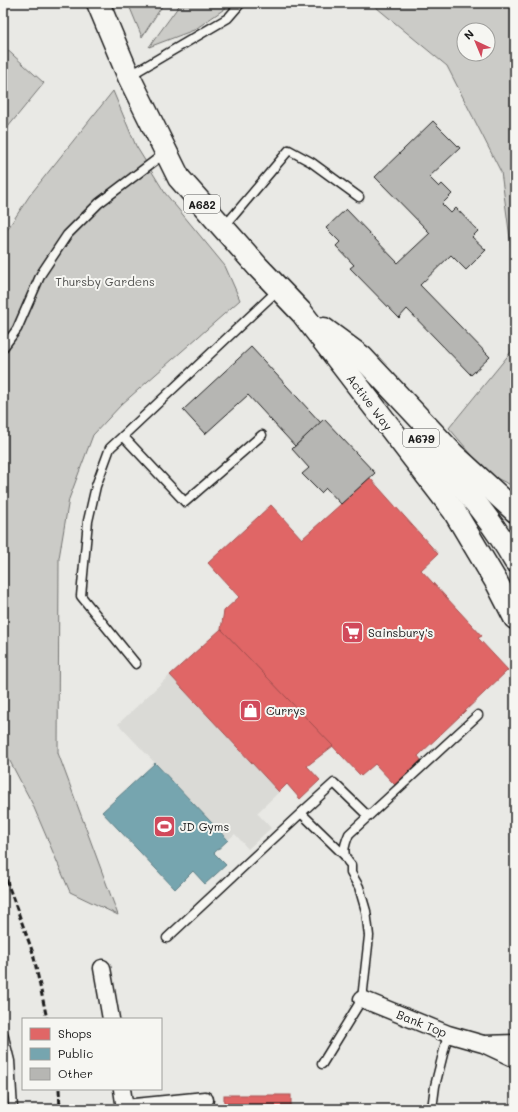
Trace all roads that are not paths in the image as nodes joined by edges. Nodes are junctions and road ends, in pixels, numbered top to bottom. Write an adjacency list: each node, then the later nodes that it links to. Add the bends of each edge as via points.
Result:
1 (98, 3): 3 (main road, A682)
2 (241, 3): 3 (lane, via 228,18)
3 (127, 72): 4 (main road, A682)
4 (166, 152): 6 (main road, A682, via 179,178); 10 (lane, via 99,203 67,234 41,274 17,329)
5 (359, 197): 6 (lane, via 312,162 289,150)
6 (223, 228): 7 (main road, A682)
7 (280, 288): 8 (main road, A682); 12 (lane)
8 (302, 313): 9 (main road, Active Way / A679); 14 (main road, Active Way / A679)
9 (332, 336): 13 (main road, Active Way, via 362,357 453,454); 15 (main road, Active Way / A679)
10 (3, 348)
11 (262, 435): 12 (lane, via 185,502)
12 (123, 436): 18 (lane, via 110,448 96,486 88,521 81,596)
13 (515, 510)
14 (464, 526): 15 (main road, via 478,534); 16 (main road, Active Way / A679)
15 (513, 546): 16 (main road, Active Way, via 498,558)
16 (497, 583): 17 (main road, Active Way / A679)
17 (515, 618)
18 (136, 664)
19 (478, 715): 21 (lane)
20 (301, 813): 21 (lane, via 334,782); 22 (lane); 23 (lane)
21 (368, 816): 22 (lane, via 349,834)
22 (344, 855): 25 (lane, via 351,866 351,873 359,887 366,911 368,936)
23 (167, 938)
24 (102, 968): 26 (street)
25 (362, 999): 28 (street, Bank Top); 32 (lane)
26 (111, 1018)
27 (3, 1033): 36 (lane, via 10,1060)
28 (448, 1034): 30 (street, Bank Top); 37 (lane)
29 (515, 1043): 30 (street, Bank Top)
30 (483, 1044): 31 (street, Bank Top)
31 (515, 1059)
32 (322, 1064)
33 (122, 1090): 35 (street)
34 (205, 1100): 35 (street)
35 (125, 1108)
36 (13, 1109)
37 (432, 1109)

